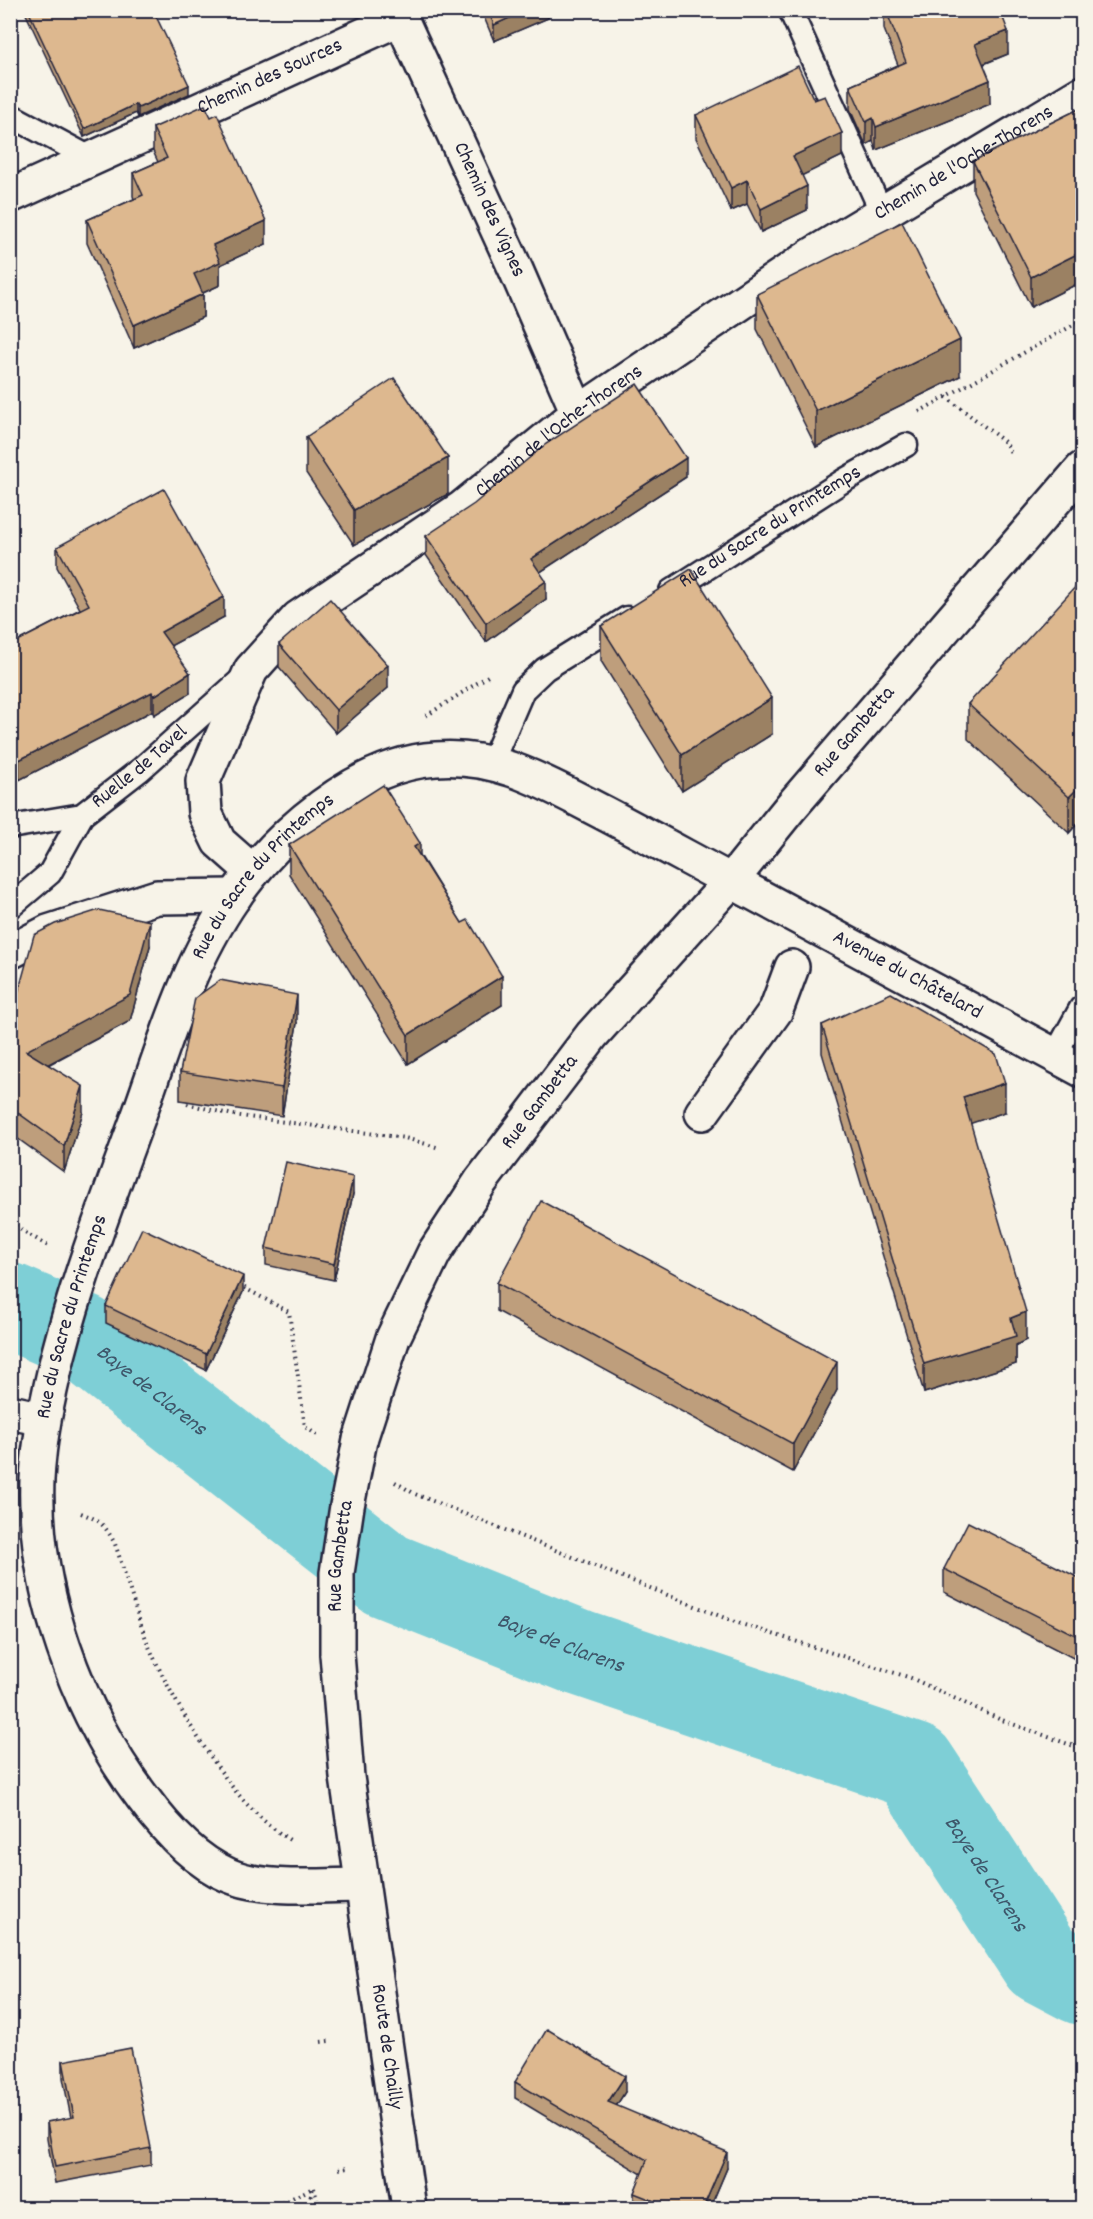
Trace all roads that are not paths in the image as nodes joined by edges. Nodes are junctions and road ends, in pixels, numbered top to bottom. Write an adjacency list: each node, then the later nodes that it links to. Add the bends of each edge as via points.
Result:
1 (790, 10): 7 (lane)
2 (399, 14): 5 (street, Chemin des Sources); 8 (street, Chemin des Vignes)
3 (1083, 93): 7 (street, Chemin de l'Oche-Thorens)
4 (10, 115): 5 (lane)
5 (92, 159): 6 (street, Chemin des Sources)
6 (10, 195)
7 (882, 213): 8 (street, Chemin de l'Oche-Thorens, via 812,255)
8 (578, 413): 11 (street, Chemin de l'Oche-Thorens, via 462,508 298,618)
9 (906, 445): 12 (lane, Rue du Sacre du Printemps, via 545,669 523,690)
10 (1083, 469): 15 (street, Rue Gambetta)
11 (251, 670): 13 (lane, Ruelle de Tavel, via 140,770); 16 (street, Chemin de l'Oche-Thorens, via 203,781 205,813)
12 (492, 762): 15 (street, Rue du Sacre du Printemps, via 535,777); 16 (street, Rue du Sacre du Printemps, via 432,759 400,765 367,778 289,835)
13 (82, 815): 14 (lane, Ruelle de Tavel); 17 (lane, via 50,873)
14 (10, 827)
15 (730, 881): 21 (street, Avenue du Châtelard); 25 (street, Rue Gambetta, bridge, via 592,1035 475,1190 434,1253 393,1338 360,1440 337,1573 337,1654 347,1777)
16 (244, 884): 18 (street, via 157,897 48,932); 24 (street, Rue du Sacre du Printemps, via 210,934 191,973 78,1282)
17 (10, 907)
18 (10, 952)
19 (792, 967): 22 (street, via 776,1010)
20 (1081, 1008): 21 (lane)
21 (1069, 1063)
22 (702, 1113)
23 (10, 1412): 24 (street)
24 (44, 1419): 25 (street, Rue du Sacre du Printemps, via 38,1516 50,1598 87,1707 128,1778 159,1819 196,1856 231,1876 273,1885)
25 (362, 1885): 26 (street, Route de Chailly)
26 (409, 2208)

